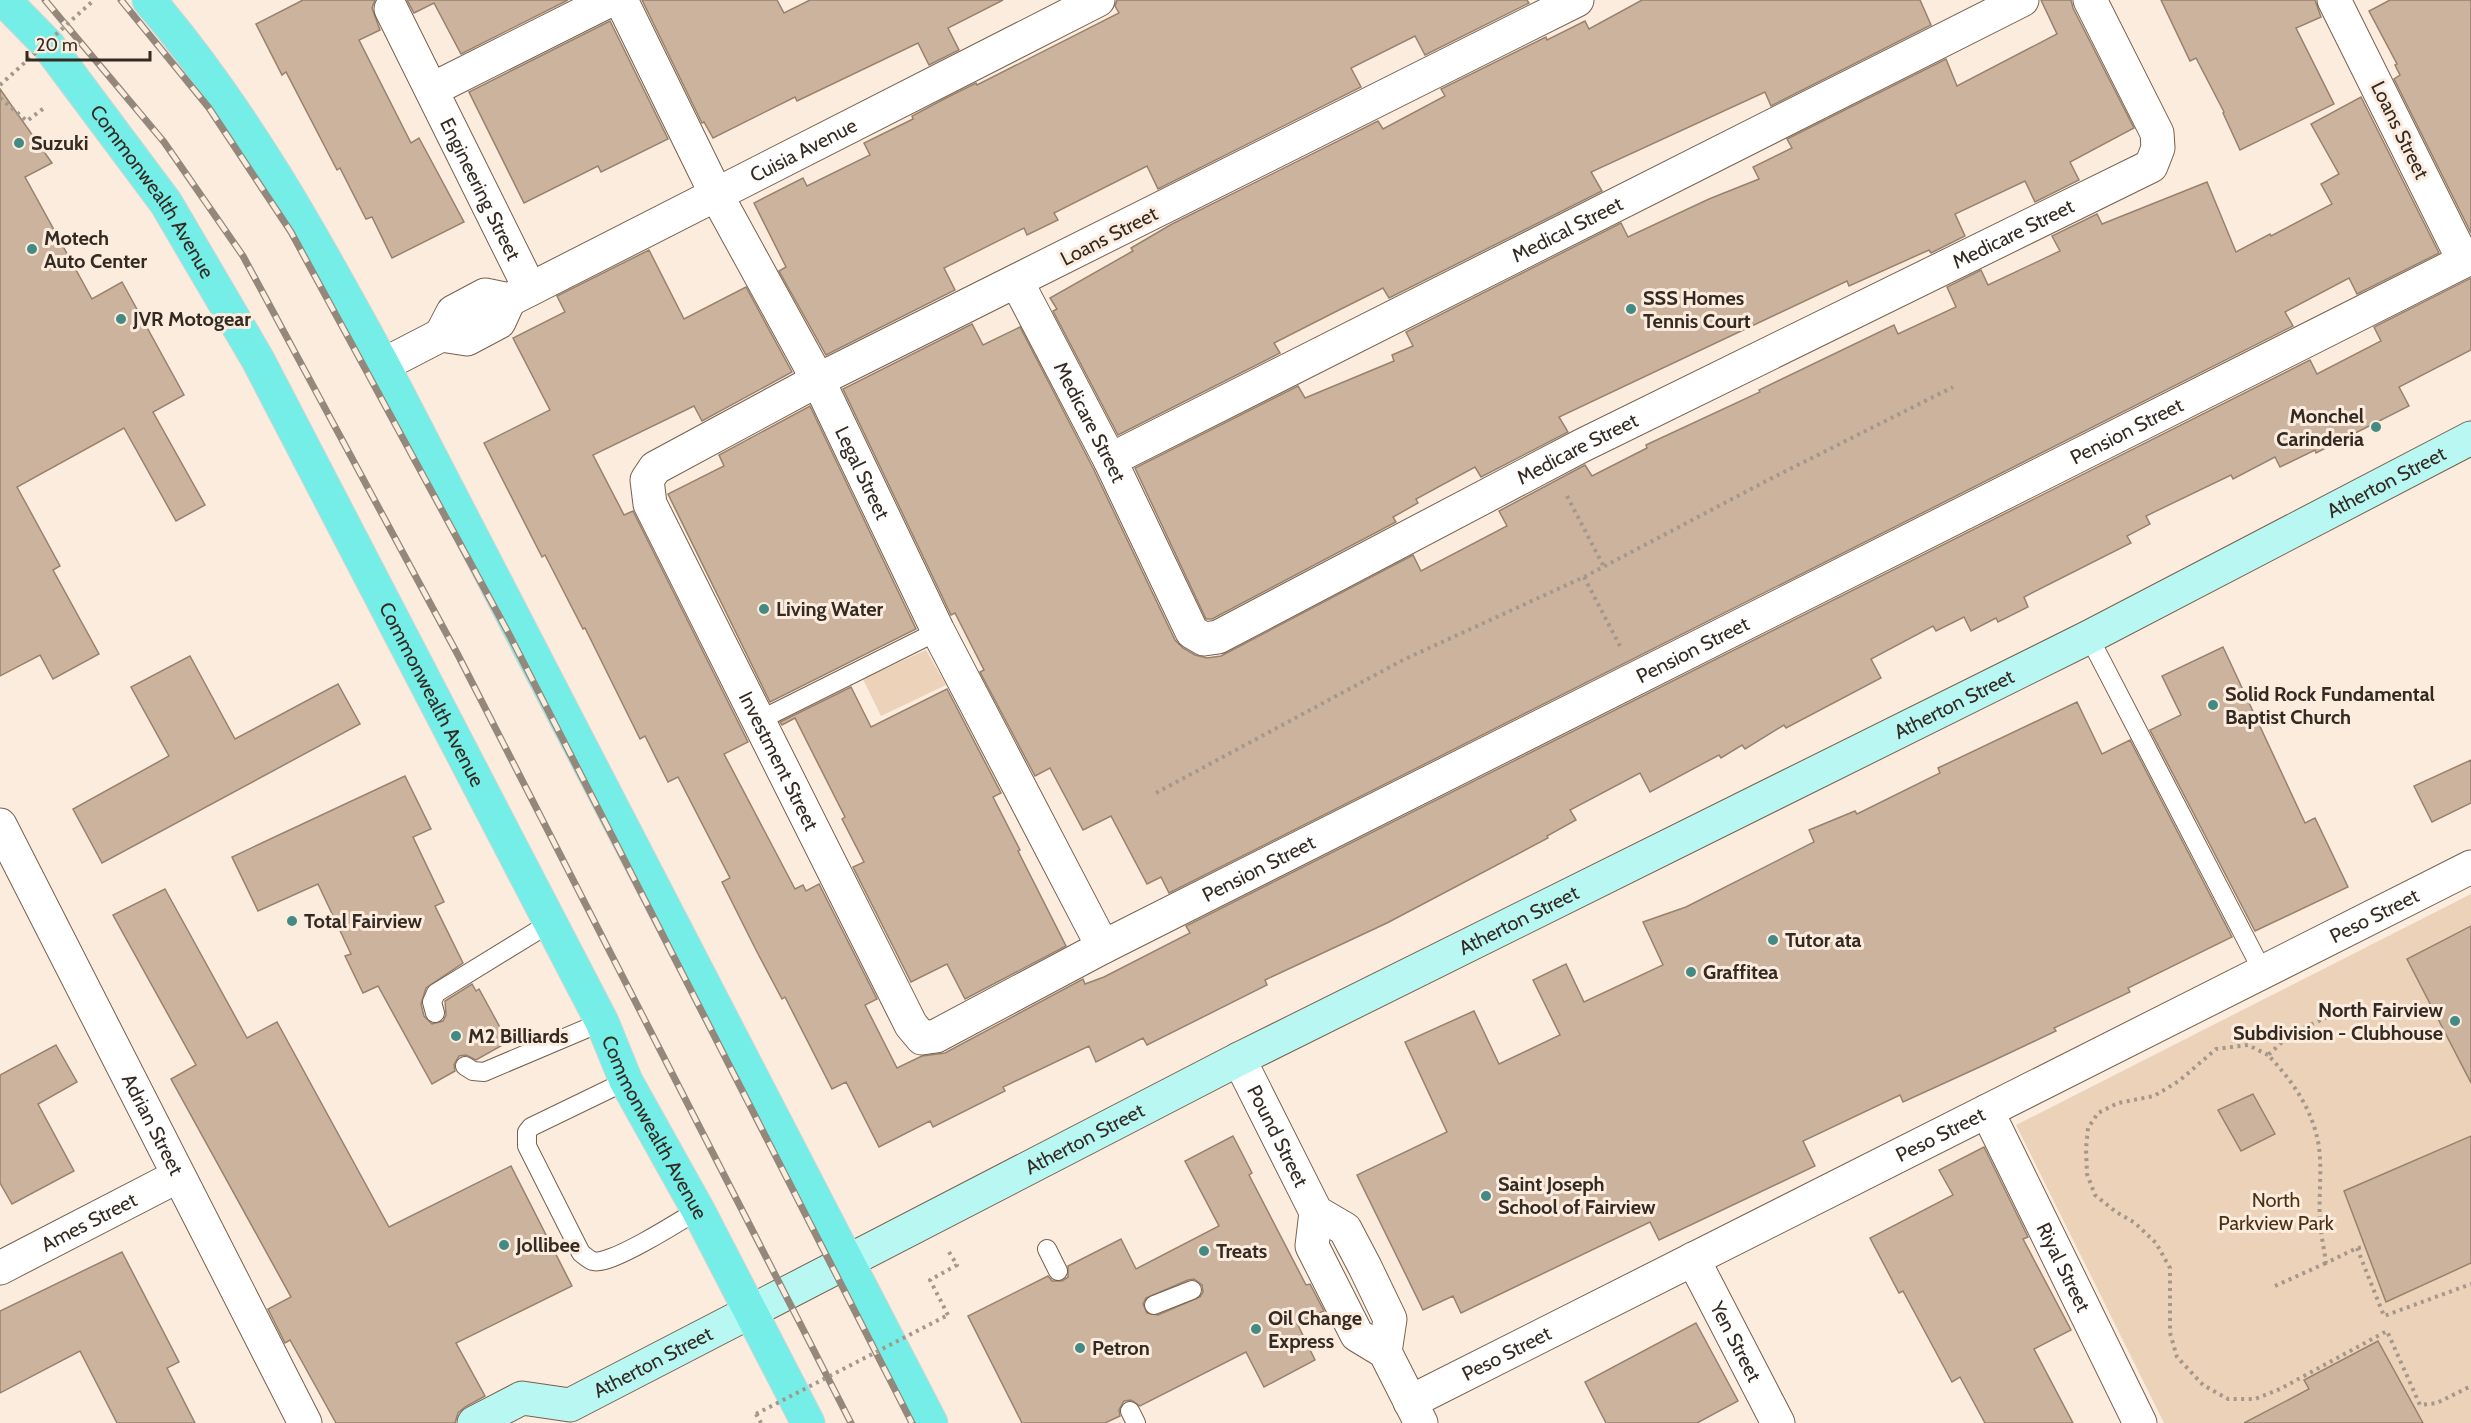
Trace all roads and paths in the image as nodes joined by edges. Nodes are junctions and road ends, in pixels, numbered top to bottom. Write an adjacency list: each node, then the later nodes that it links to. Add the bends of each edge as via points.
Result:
1 (4, 0): 36 (main road, Commonwealth Avenue, via 48,45 166,203 258,360)
2 (94, 0): 12 (path, bridge)
3 (149, 0): 20 (main road, via 249,134 305,223)
4 (610, 0): 13 (street)
5 (621, 0): 16 (street, Legal Street)
6 (1098, 0): 16 (street, Cuisia Avenue)
7 (1577, 0): 18 (street, Loans Street)
8 (2022, 0): 24 (street, Medical Street)
9 (2090, 0): 25 (street, Medicare Street, via 2157,133 2158,148 2151,166)
10 (2334, 0): 17 (street, Loans Street)
11 (391, 9): 13 (street, Engineering Street)
12 (0, 85)
13 (433, 89): 19 (street, Engineering Street)
14 (0, 98): 15 (path, via 27,121)
15 (44, 108)
16 (717, 196): 19 (street, Cuisia Avenue); 21 (street, Legal Street)
17 (2464, 261): 31 (street, Pension Street)
18 (1017, 282): 21 (street, Loans Street); 24 (street, Medicare Street)
19 (520, 295): 20 (street, Cuisia Avenue, via 485,296 453,312 441,335)
20 (383, 365): 55 (main road)
21 (818, 380): 26 (street, Loans Street, via 655,468); 29 (street, Legal Street)
22 (1953, 387): 27 (path)
23 (2471, 438): 30 (street, Atherton Street)
24 (1110, 460): 25 (street, Medicare Street, via 1192,632 1204,639 1218,637)
25 (1549, 463): 27 (path)
26 (647, 480): 32 (street, Investment Street, via 650,504)
27 (1604, 567): 28 (path)
28 (1584, 577): 31 (path); 33 (path, via 1403,660)
29 (938, 631): 32 (lane); 37 (street, Legal Street)
30 (2089, 637): 38 (lane); 44 (street, Atherton Street)
31 (1637, 679): 37 (street, Pension Street)
32 (758, 721): 42 (street, Investment Street, via 911,1025)
33 (1156, 793)
34 (0, 825): 48 (street, Adrian Street)
35 (2471, 867): 38 (street, Peso Street)
36 (550, 923): 40 (lane, via 436,993 432,1002); 41 (main road, Commonwealth Avenue)
37 (1103, 947): 42 (street, Pension Street, via 936,1036)
38 (2263, 972): 47 (street, Peso Street)
39 (2341, 1011): 43 (path, via 2292,1033)
40 (435, 1013)
41 (602, 1022): 45 (lane, via 484,1072); 46 (main road, Commonwealth Avenue)
42 (922, 1038)
43 (2268, 1055): 56 (path, via 2307,1108 2316,1135); 64 (path, via 2248,1045 2216,1049 2179,1081 2154,1096 2118,1103 2098,1113 2088,1128 2087,1173 2096,1195 2136,1223 2156,1243 2170,1268 2170,1333 2177,1357 2203,1385 2228,1399 2255,1399 2387,1331 2420,1405 2437,1403)
44 (1239, 1059): 55 (street, Atherton Street); 65 (street, Pound Street, via 1316,1212 1345,1229 1365,1267 1390,1319 1385,1352)
45 (465, 1066)
46 (626, 1081): 49 (main road, Commonwealth Avenue); 49 (lane, via 527,1132 527,1146 581,1253 593,1262 606,1261)
47 (1987, 1111): 54 (street, Peso Street); 73 (street, Riyal Street)
48 (178, 1176): 57 (street, Ames Street); 67 (street, Adrian Street)
49 (698, 1210): 63 (main road, Commonwealth Avenue)
50 (2365, 1247): 51 (path)
51 (2357, 1248): 56 (path); 59 (path, via 2384,1316)
52 (1047, 1249): 58 (lane)
53 (949, 1252): 69 (path, bridge, via 957,1265 930,1280 948,1315 756,1414)
54 (1693, 1259): 65 (street, Peso Street); 72 (street, Yen Street)
55 (848, 1262): 63 (street, Atherton Street); 71 (main road)
56 (2326, 1263): 60 (path)
57 (0, 1268)
58 (1058, 1271)
59 (2471, 1284)
60 (2275, 1286)
61 (1192, 1290): 62 (lane)
62 (1154, 1305)
63 (751, 1311): 66 (street, Atherton Street); 70 (main road, Commonwealth Avenue)
64 (2471, 1386)
65 (1415, 1412)
66 (565, 1414): 68 (street, Atherton Street, via 522,1398)
67 (305, 1423)
68 (474, 1423)
69 (761, 1423)
70 (808, 1423)
71 (931, 1423)
72 (1778, 1423)
73 (2140, 1423)

